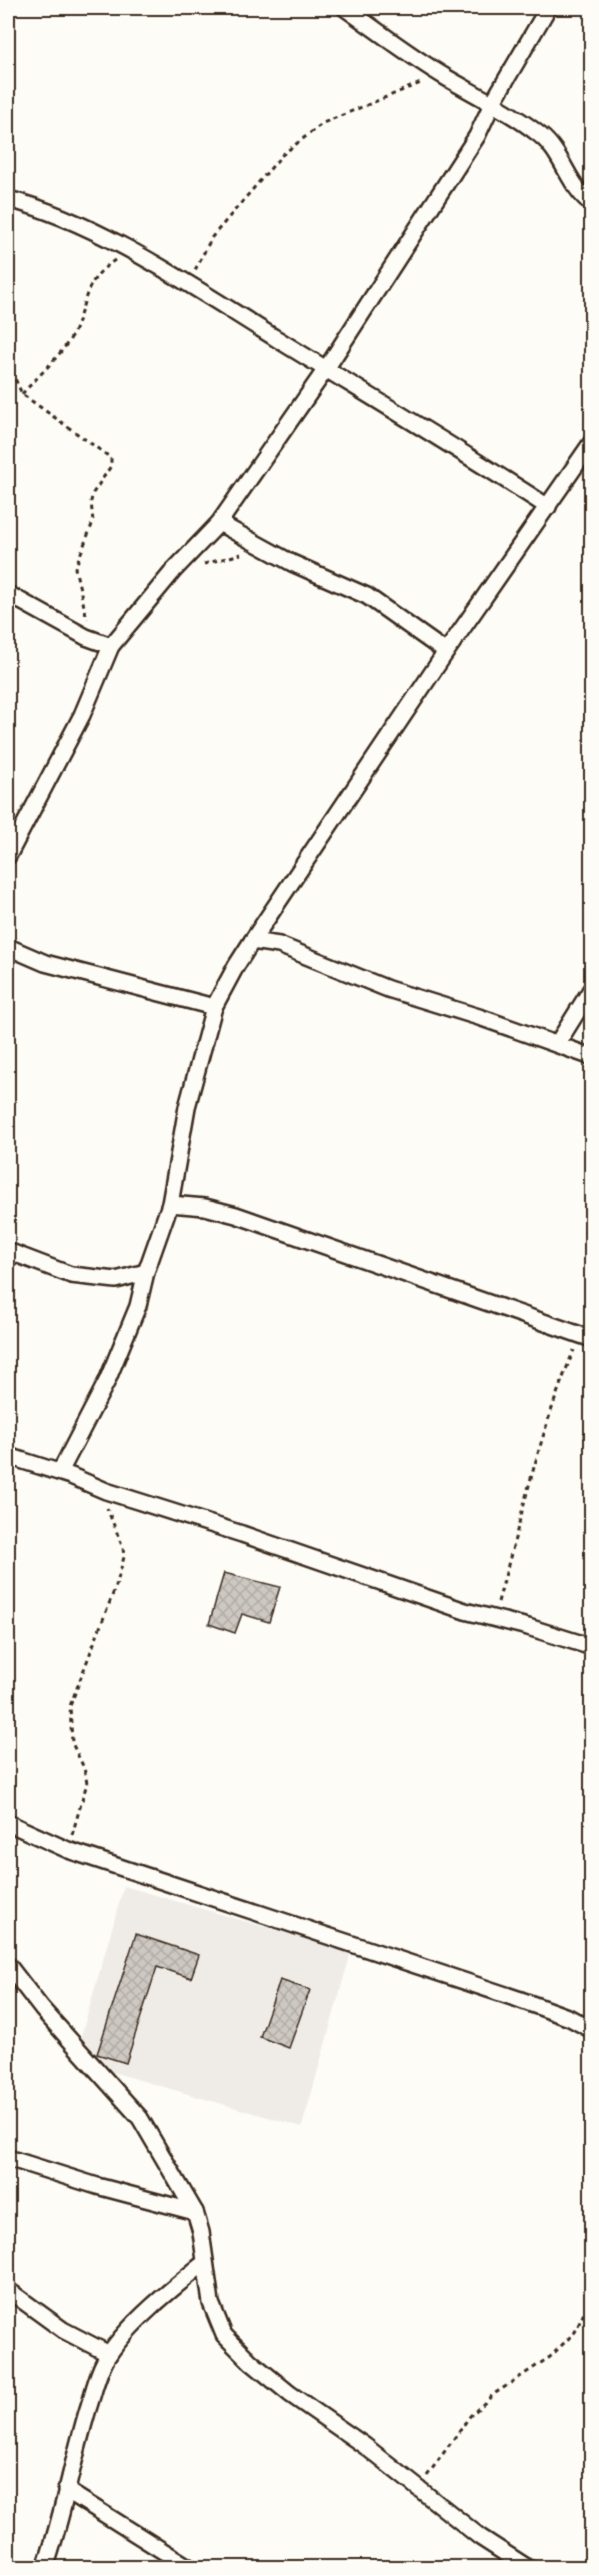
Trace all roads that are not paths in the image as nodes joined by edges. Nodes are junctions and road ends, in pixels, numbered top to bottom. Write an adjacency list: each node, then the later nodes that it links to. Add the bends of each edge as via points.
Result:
1 (345, 8): 3 (street, via 445,77)
2 (548, 8): 3 (street)
3 (493, 102): 5 (street, via 542,136); 6 (street, via 477,136)
4 (8, 199): 6 (street, via 69,219 129,251)
5 (591, 204)
6 (326, 369): 8 (street); 9 (street)
7 (591, 442): 8 (street)
8 (548, 507): 12 (street)
9 (219, 523): 11 (street); 12 (street, via 262,548 367,596)
10 (8, 594): 11 (street, via 86,637)
11 (111, 646): 13 (street, via 82,715)
12 (446, 652): 14 (street)
13 (8, 856)
14 (252, 941): 17 (street); 18 (street, via 279,945 388,989)
15 (8, 947): 17 (street, via 45,963)
16 (591, 988): 18 (street)
17 (214, 1007): 20 (street, via 187,1107)
18 (557, 1044): 19 (street)
19 (591, 1057)
20 (170, 1203): 22 (street); 23 (street, via 236,1215)
21 (8, 1251): 22 (street, via 71,1275 116,1280)
22 (146, 1272): 25 (street, via 138,1306 107,1381)
23 (586, 1337)
24 (8, 1456): 25 (street)
25 (60, 1472): 26 (street, via 106,1491 465,1611)
26 (591, 1647)
27 (8, 1823): 29 (street, via 68,1850 518,1999)
28 (8, 1965): 31 (street, via 42,2009 141,2118)
29 (591, 2030)
30 (8, 2158): 31 (street)
31 (195, 2212): 32 (street)
32 (204, 2262): 34 (street, via 165,2294); 38 (street, via 211,2303 225,2335 251,2362 480,2537)
33 (8, 2290): 34 (street, via 63,2330)
34 (109, 2354): 35 (street, via 74,2452)
35 (66, 2490): 36 (street); 37 (street)
36 (45, 2568)
37 (190, 2568)
38 (528, 2568)

